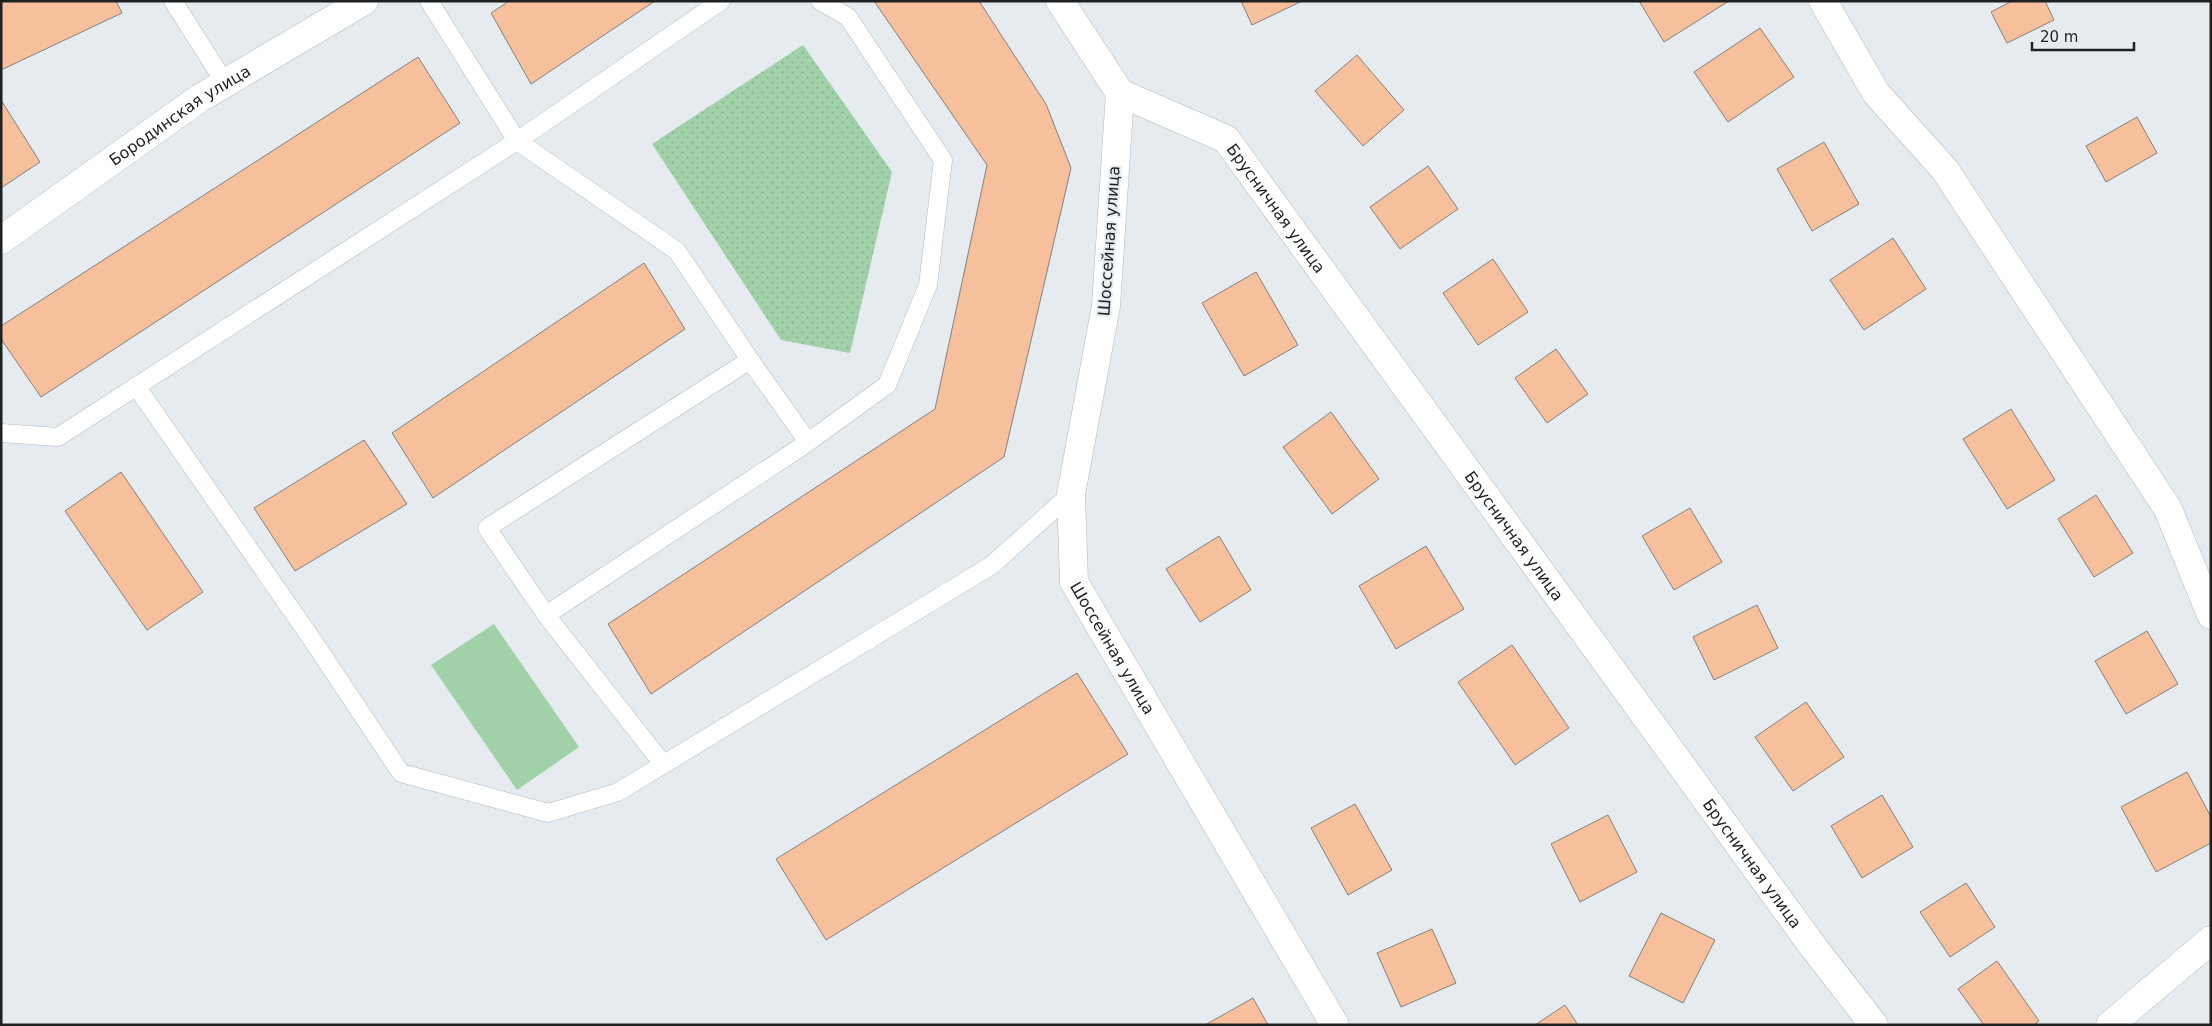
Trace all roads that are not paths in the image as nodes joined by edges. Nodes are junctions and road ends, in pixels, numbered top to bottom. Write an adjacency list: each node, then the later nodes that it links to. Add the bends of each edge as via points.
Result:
1 (173, 1): 8 (lane)
2 (364, 1): 8 (street, Бородинская улица)
3 (429, 1): 10 (lane)
4 (722, 1): 10 (lane)
5 (820, 1): 15 (lane, via 848,17 943,160 928,285 887,385)
6 (1060, 1): 9 (street)
7 (1823, 1): 18 (street, via 1876,93 1944,170 2168,509)
8 (225, 83): 11 (street, Бородинская улица)
9 (1120, 93): 16 (street, Шоссейная улица, via 1106,306); 22 (street, Брусничная улица, via 1226,139 1814,948)
10 (517, 141): 12 (lane, via 677,250); 13 (lane)
11 (1, 240)
12 (750, 360): 15 (lane); 17 (lane, via 487,528)
13 (136, 386): 14 (lane, via 58,437); 19 (lane, via 401,773 548,814 618,792)
14 (1, 433)
15 (808, 442): 17 (lane)
16 (1071, 494): 19 (lane, via 992,565); 21 (street, Шоссейная улица, via 1074,582)
17 (546, 615): 19 (lane)
18 (2211, 615)
19 (663, 764)
20 (2211, 940): 23 (street)
21 (1335, 1025)
22 (1874, 1025)
23 (2110, 1025)

